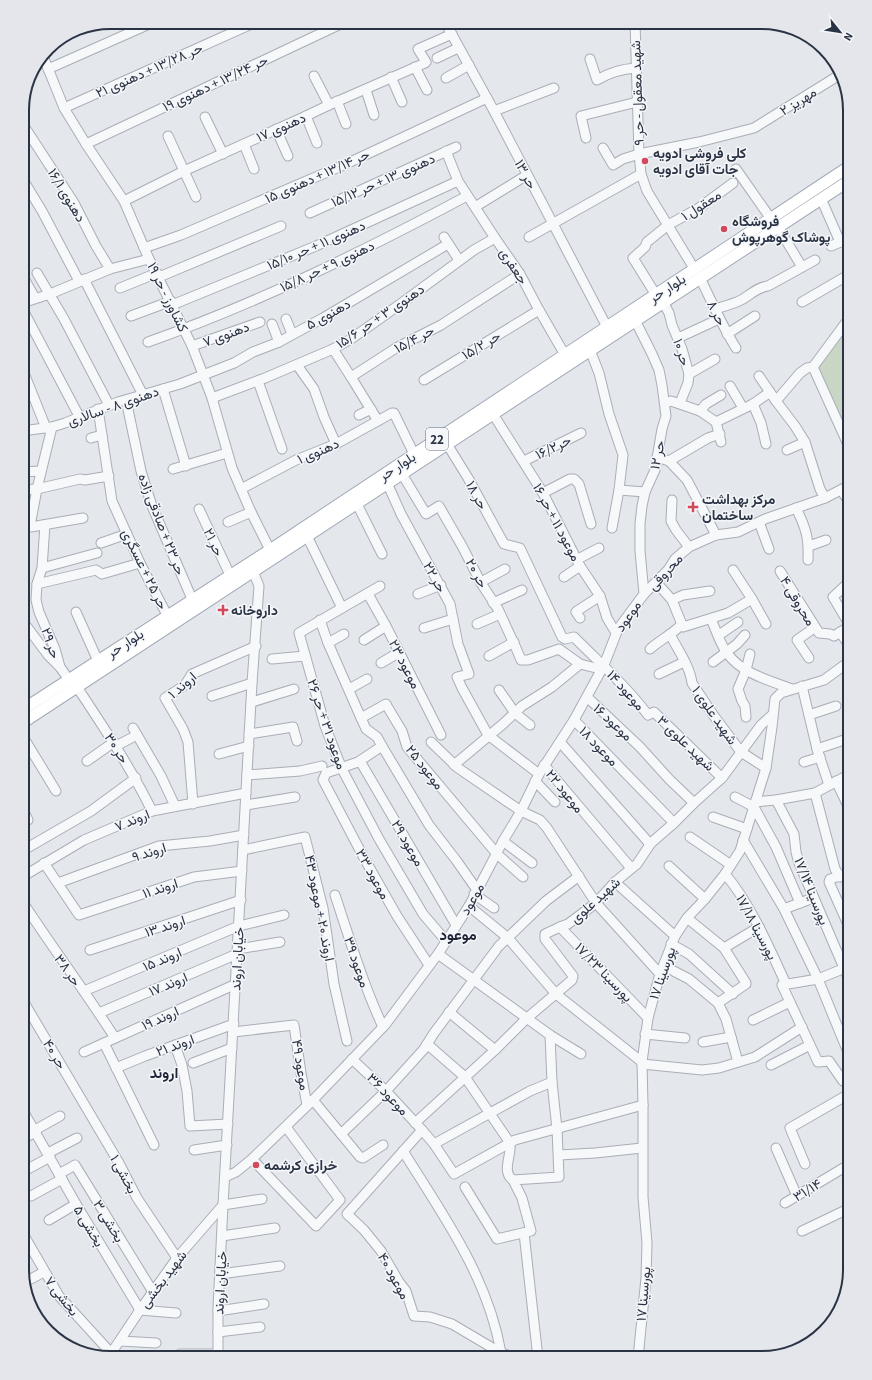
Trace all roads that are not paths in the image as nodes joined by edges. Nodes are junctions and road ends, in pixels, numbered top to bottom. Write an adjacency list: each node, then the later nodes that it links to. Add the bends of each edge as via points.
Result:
1 (138, 29): 14 (street)
2 (240, 29): 26 (street, حر ۱۳/۲۸ + دهنوی ۲۱)
3 (330, 29): 37 (street, حر ۱۳/۲۴ + دهنوی ۱۹)
4 (449, 29): 6 (street, حر ۱۳)
5 (635, 29): 13 (street, شهید معقول - حر ۹)
6 (452, 34): 7 (street, حر ۱۳); 12 (street, via 418,49 426,62)
7 (458, 48): 8 (street); 11 (street, حر ۱۳)
8 (437, 58)
9 (590, 59): 13 (street, via 597,80 623,69)
10 (45, 62): 14 (street, کشاورز - حر ۱۹)
11 (469, 66): 18 (street); 22 (street, حر ۱۳)
12 (415, 67): 16 (street, دهنوی ۱۷); 21 (street)
13 (636, 68): 24 (street, شهید معقول - حر ۹)
14 (48, 69): 26 (street, کشاورز - حر ۱۹)
15 (314, 76): 25 (street)
16 (391, 77): 20 (street, دهنوی ۱۷); 23 (street)
17 (836, 77): 43 (street, مهریز ۲, via 754,128)
18 (446, 78)
19 (554, 88): 27 (street)
20 (366, 90): 25 (street, دهنوی ۱۷); 28 (street)
21 (427, 90)
22 (487, 98): 27 (street, حر ۱۳); 70 (street, حر ۱۳/۱۴ + دهنوی ۱۵, via 338,167 181,235)
23 (402, 102)
24 (637, 102): 35 (street, via 581,116); 43 (street, شهید معقول - حر ۹)
25 (333, 103): 29 (street, دهنوی ۱۷); 31 (street)
26 (64, 108): 37 (street, کشاورز - حر ۱۹)
27 (494, 111): 50 (street, حر ۱۳)
28 (374, 115)
29 (306, 116): 32 (street, دهنوی ۱۷); 36 (street)
30 (205, 117): 42 (street)
31 (346, 124)
32 (276, 129): 38 (street, دهنوی ۱۷); 44 (street)
33 (29, 134): 76 (street, دهنوی ۱۶/۱, via 74,203)
34 (168, 136): 47 (street)
35 (586, 138)
36 (317, 143)
37 (86, 144): 57 (street, کشاورز - حر ۱۹)
38 (244, 144): 42 (street, دهنوی ۱۷); 45 (street)
39 (456, 146): 41 (street, دهنوی ۱۳ + حر ۱۵/۱۲)
40 (603, 148): 43 (street, مهریز ۲, via 613,165)
41 (446, 151): 51 (street, جعفری); 60 (street, دهنوی ۱۳ + حر ۱۵/۱۲)
42 (223, 154): 47 (street, دهنوی ۱۷)
43 (639, 154): 49 (street, شهید معقول - حر ۹)
44 (288, 156)
45 (254, 169)
46 (736, 169): 62 (street)
47 (184, 171): 56 (street); 57 (street, دهنوی ۱۷)
48 (843, 171): 62 (main road, بلوار حر / 22)
49 (641, 174): 61 (street); 63 (street, شهید معقول - حر ۹, via 647,191)
50 (527, 175): 59 (street); 61 (street, حر ۱۳)
51 (458, 181): 55 (street, جعفری); 90 (street, دهنوی ۱۱ + حر ۱۵/۱۰, via 316,246)
52 (733, 183): 63 (street, معقول ۱, via 699,208)
53 (843, 184): 62 (main road, بلوار حر / 22)
54 (29, 190): 82 (street)
55 (467, 196): 59 (street, جعفری); 103 (street, دهنوی ۹ + حر ۱۵/۸, via 325,268)
56 (196, 198)
57 (124, 201): 70 (street, کشاورز - حر ۱۹)
58 (823, 203): 68 (street)
59 (475, 207): 66 (street, جعفری)
60 (310, 213)
61 (552, 223): 65 (street); 102 (street, حر ۱۳)
62 (774, 223): 75 (street); 79 (main road, بلوار حر / 22)
63 (668, 225): 71 (street, معقول ۱, via 647,242); 79 (street, شهید معقول - حر ۹)
64 (281, 226): 80 (street)
65 (529, 237)
66 (495, 238): 73 (street, دهنوی ۳ + حر ۱۵/۶); 78 (street, جعفری)
67 (843, 241): 68 (street)
68 (840, 242): 69 (street)
69 (831, 246)
70 (144, 248): 72 (street, کشاورز - حر ۱۹)
71 (633, 258): 87 (street, حر ۱۰)
72 (149, 259): 76 (street); 80 (street, کشاورز - حر ۱۹)
73 (459, 260): 104 (street, دهنوی ۵, via 446,240 323,318); 111 (street, دهنوی ۳ + حر ۱۵/۶, via 398,306)
74 (816, 260): 75 (street)
75 (802, 267): 91 (street, via 730,305)
76 (110, 269): 82 (street)
77 (37, 273): 85 (street)
78 (520, 274): 92 (street, جعفری); 120 (street, حر ۱۵/۴, via 441,325 396,348)
79 (697, 274): 87 (main road, بلوار حر / 22); 91 (street, حر ۸)
80 (158, 275): 84 (street); 90 (street, کشاورز - حر ۱۹)
81 (843, 278): 89 (street)
82 (82, 280): 85 (street); 127 (street)
83 (29, 287): 86 (street)
84 (120, 288)
85 (50, 294): 86 (street); 135 (street)
86 (35, 298): 88 (street)
87 (660, 299): 97 (main road, بلوار حر / 22); 102 (main road, بلوار حر / 22); 106 (street, حر ۱۰)
88 (29, 300)
89 (802, 302)
90 (171, 303): 93 (street, دهنوی ۱۱ + حر ۱۵/۱۰); 103 (street, کشاورز - حر ۱۹)
91 (715, 309): 96 (street, حر ۸)
92 (539, 310): 113 (street, جعفری); 121 (street, حر ۱۵/۲)
93 (131, 316)
94 (754, 316): 105 (street)
95 (286, 319): 104 (street)
96 (719, 319): 105 (street, حر ۸); 106 (street)
97 (635, 320): 112 (main road, بلوار حر / 22); 132 (street, حر ۱۲, via 659,370)
98 (29, 321): 142 (street)
99 (260, 322): 109 (street, دهنوی ۷)
100 (272, 324): 108 (street)
101 (843, 326): 116 (street)
102 (607, 327): 113 (main road, بلوار حر / 22)
103 (183, 330): 107 (street, دهنوی ۹ + حر ۱۵/۸); 109 (street, کشاورز - حر ۱۹)
104 (292, 334): 108 (street, دهنوی ۵)
105 (727, 334): 110 (street, حر ۸)
106 (678, 338): 117 (street, حر ۱۰)
107 (148, 342)
108 (279, 342): 118 (street, دهنوی ۵)
109 (192, 346): 118 (street, کشاورز - حر ۱۹)
110 (736, 348)
111 (333, 349): 115 (street, دهنوی ۳ + حر ۱۵/۶); 120 (street)
112 (590, 350): 140 (main road, بلوار حر / 22); 173 (street, via 623,455)
113 (565, 355): 158 (main road, بلوار حر / 22)
114 (715, 359): 117 (street)
115 (297, 364): 122 (street, دهنوی ۳ + حر ۱۵/۶); 152 (street, via 314,389)
116 (813, 367): 131 (street, via 800,373); 148 (street)
117 (689, 374): 133 (street, حر ۱۰)
118 (203, 375): 125 (street, دهنوی ۸ - سالاری); 129 (street, کشاورز - حر ۱۹)
119 (759, 376): 126 (street)
120 (351, 377): 138 (street)
121 (424, 380)
122 (258, 381): 129 (street, دهنوی ۳ + حر ۱۵/۶); 155 (street)
123 (29, 383): 145 (street)
124 (730, 386): 136 (street)
125 (163, 389): 127 (street, دهنوی ۸ - سالاری); 162 (street)
126 (770, 392): 131 (street); 134 (street)
127 (143, 395): 130 (street, دهنوی ۸ - سالاری)
128 (721, 395): 139 (street)
129 (212, 398): 157 (street, کشاورز - حر ۱۹)
130 (126, 400): 135 (street, دهنوی ۸ - سالاری); 224 (street, حر ۲۳ + صادقی زاده, via 141,471 152,506)
131 (776, 401): 151 (street)
132 (665, 403): 133 (street); 159 (street, حر ۱۲, via 666,416)
133 (680, 403): 139 (street)
134 (753, 404): 136 (street); 154 (street)
135 (109, 405): 137 (street, دهنوی ۸ - سالاری)
136 (743, 408): 144 (street)
137 (98, 409): 142 (street, دهنوی ۸ - سالاری); 149 (street, حر ۲۵ + عسگری)
138 (371, 410): 141 (street); 143 (street)
139 (700, 410): 144 (street)
140 (493, 414): 153 (main road, بلوار حر / 22); 160 (street, موعود ۱۱ + حر ۱۶)
141 (359, 415)
142 (80, 416): 145 (street, دهنوی ۸ - سالاری)
143 (378, 421): 152 (street, دهنوی ۱); 158 (street, دهنوی ۱, via 394,413)
144 (716, 422): 161 (street, via 720,438 708,438)
145 (49, 427): 146 (street, دهنوی ۸ - سالاری); 164 (street)
146 (29, 430)
147 (581, 433): 160 (street, حر۱۶/۲)
148 (843, 433)
149 (102, 435): 150 (street); 167 (street, حر ۲۵ + عسگری)
150 (91, 438)
151 (805, 442): 156 (street); 176 (street)
152 (336, 444): 170 (street, دهنوی ۱, via 296,460)
153 (447, 444): 166 (main road, بلوار حر / 22); 193 (street, حر ۱۸)
154 (766, 444)
155 (282, 449)
156 (787, 450)
157 (227, 453): 162 (street); 170 (street, کشاورز - حر ۱۹)
158 (414, 454): 198 (main road, بلوار حر / 22)
159 (657, 457): 161 (street); 174 (street, حر ۱۲, via 655,470)
160 (524, 461): 175 (street, موعود ۱۱ + حر ۱۶)
161 (669, 461): 189 (street, via 688,480)
162 (186, 466): 163 (street)
163 (173, 469)
164 (41, 471): 165 (street); 169 (street)
165 (29, 472)
166 (402, 474): 168 (main road, بلوار حر / 22); 211 (street, حر ۲۰, via 426,514 439,506)
167 (109, 476): 169 (street, via 80,479); 188 (street, حر ۲۵ + عسگری, via 112,501)
168 (388, 485): 178 (main road, بلوار حر / 22); 214 (street, حر ۲۲, via 401,514)
169 (37, 489): 172 (street); 186 (street, via 30,526)
170 (241, 489): 181 (street, کشاورز - حر ۱۹)
171 (843, 489): 176 (street, محروقی)
172 (29, 490)
173 (619, 490): 174 (street); 187 (street)
174 (645, 492): 221 (street, حر ۱۲, via 640,524)
175 (543, 493): 185 (street, via 574,479 579,484); 202 (street, موعود ۱۱ + حر ۱۶)
176 (825, 498): 179 (street, محروقی)
177 (672, 500): 195 (street, via 671,521)
178 (357, 504): 190 (main road, بلوار حر / 22); 200 (street)
179 (796, 508): 184 (street, محروقی); 194 (street, via 806,527)
180 (199, 509): 209 (street, حر ۲۱)
181 (251, 512): 183 (street); 198 (street, کشاورز - حر ۱۹)
182 (83, 518): 186 (street)
183 (228, 522)
184 (759, 522): 189 (street, محروقی, via 738,532); 197 (street)
185 (591, 524)
186 (45, 525): 205 (street, حر ۲۹)
187 (612, 528)
188 (127, 534): 192 (street); 203 (street, حر ۲۵ + عسگری)
189 (716, 535): 195 (street, محروقی)
190 (307, 536): 204 (main road, بلوار حر / 22); 227 (street)
191 (826, 540): 194 (street)
192 (101, 543)
193 (506, 546): 271 (street, موعود ۱۴, via 520,548 563,639 574,637)
194 (809, 546): 201 (street)
195 (689, 547): 212 (street, محروقی)
196 (599, 548): 202 (street)
197 (769, 549)
198 (270, 550): 204 (main road, بلوار حر / 22)
199 (97, 553): 205 (street)
200 (382, 554)
201 (808, 560)
202 (579, 562): 210 (street); 222 (street, موعود ۱۱ + حر ۱۶)
203 (140, 563): 213 (street, via 102,574 96,570); 231 (street, حر ۲۵ + عسگری)
204 (251, 567): 209 (main road, بلوار حر / 22); 255 (street, خیابان اروند, via 259,586); 276 (main road, بلوار حر / 22)
205 (42, 568): 213 (street, حر ۲۹)
206 (506, 569): 211 (street)
207 (733, 570): 223 (street)
208 (780, 571): 242 (street, محروقی ۴)
209 (230, 575): 224 (main road, بلوار حر / 22)
210 (564, 577)
211 (480, 582): 226 (street, حر ۲۰)
212 (656, 582): 221 (street, محروقی); 225 (street)
213 (37, 584): 270 (street, حر ۲۹, via 36,600 39,612)
214 (441, 585): 220 (street); 235 (street, حر ۲۲, via 450,604)
215 (380, 586): 219 (street, موعود ۳۱ + حر ۲۶)
216 (843, 588): 229 (street, محروقی ۴, via 833,597)
217 (522, 590): 226 (street)
218 (710, 591): 225 (street, via 683,595)
219 (368, 594): 227 (street, موعود ۳۱ + حر ۲۶); 239 (street, موعود ۲۳)
220 (418, 594)
221 (644, 594): 246 (street, موعود)
222 (600, 596): 232 (street, via 576,612); 246 (street, موعود ۱۱ + حر ۱۶, via 607,618)
223 (752, 599): 233 (street, via 728,613); 238 (street)
224 (192, 600): 231 (main road, بلوار حر / 22)
225 (672, 600): 240 (street)
226 (493, 603): 230 (street, حر ۲۰)
227 (342, 608): 234 (street, موعود ۳۱ + حر ۲۶)
228 (76, 612): 264 (street)
229 (843, 613)
230 (500, 614): 237 (street); 253 (street, حر ۲۰)
231 (167, 615): 264 (main road, بلوار حر / 22)
232 (580, 618)
233 (711, 619): 240 (street); 250 (street)
234 (320, 620): 254 (street); 260 (street, موعود ۳۱ + حر ۲۶, via 299,633)
235 (453, 620): 241 (street); 298 (street, حر ۲۲, via 458,644 469,674 457,677)
236 (738, 622): 250 (street)
237 (477, 624)
238 (766, 624)
239 (386, 626): 252 (street); 258 (street, موعود ۲۳)
240 (683, 626): 248 (street)
241 (424, 628)
242 (814, 628): 245 (street, محروقی ۴, via 820,634 834,636); 262 (street, via 797,640)
243 (29, 630): 270 (street)
244 (843, 630): 245 (street, محروقی ۴)
245 (840, 632): 251 (street)
246 (616, 633): 271 (street, موعود)
247 (344, 634): 254 (street)
248 (670, 634): 256 (street); 265 (street, شهید علوی ۱)
249 (745, 635): 257 (street)
250 (719, 636): 257 (street)
251 (843, 636)
252 (364, 640)
253 (514, 642): 261 (street); 268 (street, حر ۲۰, via 522,661 559,649)
254 (328, 643): 279 (street)
255 (256, 646): 275 (street, خیابان اروند); 333 (street, اروند ۱, via 192,674 186,685 165,698 188,742)
256 (650, 648)
257 (726, 652): 266 (street); 272 (street)
258 (398, 653): 267 (street); 297 (street, موعود ۲۳)
259 (750, 654): 272 (street)
260 (304, 656): 263 (street); 317 (street, موعود ۳۱ + حر ۲۶, via 325,726)
261 (489, 656)
262 (809, 658)
263 (272, 659)
264 (98, 661): 276 (main road, بلوار حر / 22)
265 (684, 662): 273 (street); 307 (street, شهید علوی ۱, via 698,694)
266 (713, 662)
267 (381, 663)
268 (580, 664): 271 (street); 287 (street)
269 (843, 666): 277 (street, پورسینا ۱۷, via 824,680)
270 (60, 667): 276 (street, حر ۳۰)
271 (602, 667): 283 (street, موعود); 288 (street, موعود ۱۴, via 636,699)
272 (746, 670): 280 (street); 291 (street, via 738,691 745,706)
273 (659, 674)
274 (367, 679): 279 (street)
275 (252, 683): 282 (street); 284 (street, خیابان اروند)
276 (73, 684): 285 (main road, بلوار حر / 22); 292 (main road, بلوار حر / 22); 303 (street, حر ۳۰)
277 (802, 686): 280 (street, پورسینا ۱۷); 290 (street)
278 (294, 689): 284 (street)
279 (348, 689): 293 (street)
280 (792, 689): 289 (street, پورسینا ۱۷, via 774,699)
281 (499, 690): 287 (street)
282 (212, 696)
283 (587, 697): 294 (street, موعود); 332 (street, موعود ۱۶)
284 (252, 702): 296 (street, خیابان اروند)
285 (29, 706)
286 (836, 706): 290 (street)
287 (515, 713): 295 (street); 298 (street)
288 (648, 715): 321 (street, شهید علوی ۳, via 654,712)
289 (772, 715): 307 (street, شهید علوی, via 761,725); 316 (street, پورسینا ۱۷)
290 (809, 715): 308 (street)
291 (746, 717)
292 (29, 718)
293 (361, 718): 305 (street, via 366,729 377,737); 349 (street, موعود ۲۵, via 386,704 402,731 407,747)
294 (574, 720): 302 (street, موعود); 340 (street, موعود ۱۸)
295 (530, 725)
296 (249, 734): 299 (street, via 293,727); 304 (street, خیابان اروند)
297 (441, 735)
298 (488, 735): 313 (street); 319 (street)
299 (297, 741)
300 (843, 741): 308 (street)
301 (431, 742): 313 (street)
302 (560, 742): 314 (street, موعود); 346 (street)
303 (115, 744): 310 (street); 320 (street, حر ۳۰); 336 (street, via 135,731)
304 (249, 746): 309 (street); 318 (street, خیابان اروند)
305 (382, 746): 311 (street); 364 (street, via 429,825 456,860)
306 (29, 747): 324 (street)
307 (741, 752): 316 (street); 321 (street, شهید علوی)
308 (819, 753): 312 (street); 323 (street)
309 (219, 754)
310 (88, 761)
311 (360, 761): 317 (street); 378 (street, موعود ۲۹)
312 (804, 762)
313 (454, 765): 338 (street)
314 (544, 765): 319 (street, موعود); 354 (street, موعود ۲۲)
315 (322, 766): 318 (street, via 300,771)
316 (766, 768): 334 (street, پورسینا ۱۷)
317 (342, 769): 384 (street, موعود ۳۱ + حر ۲۶, via 423,914); 391 (street, موعود ۳۳, via 326,773 323,780 325,785 397,916)
318 (247, 775): 325 (street, خیابان اروند)
319 (537, 777): 331 (street); 338 (street, موعود)
320 (136, 778): 337 (street, حر ۳۰); 347 (street, via 91,811)
321 (722, 778): 332 (street, شهید علوی)
322 (843, 778): 323 (street)
323 (833, 783): 326 (street); 329 (street)
324 (56, 791)
325 (246, 793): 333 (street, اروند ۷); 335 (street, خیابان اروند)
326 (815, 793): 330 (street); 361 (street, via 835,868)
327 (296, 797): 335 (street)
328 (735, 797): 334 (street)
329 (843, 799)
330 (776, 800): 334 (street); 366 (street, پورسینا ۱۷/۱۴, via 794,834 799,863)
331 (555, 802)
332 (694, 803): 340 (street, شهید علوی)
333 (193, 804): 336 (street, اروند ۷)
334 (755, 804): 341 (street, پورسینا ۱۷); 370 (street)
335 (246, 805): 342 (street, خیابان اروند)
336 (175, 806): 337 (street, اروند ۷)
337 (152, 811): 350 (street, اروند ۷, via 84,840)
338 (521, 811): 345 (street, موعود); 358 (street, via 540,820)
339 (713, 817): 341 (street)
340 (674, 823): 346 (street, شهید علوی)
341 (747, 829): 344 (street, پورسینا ۱۷)
342 (244, 835): 348 (street, خیابان اروند); 363 (street, اروند ۹, via 158,846)
343 (690, 837): 352 (street)
344 (743, 840): 352 (street, پورسینا ۱۷, via 740,851); 373 (street)
345 (503, 841): 349 (street, موعود); 351 (street)
346 (650, 844): 354 (street, شهید علوی)
347 (29, 847)
348 (243, 850): 355 (street, خیابان اروند); 419 (street, اروند ۲۰ + موعود ۴۳, via 305,837 323,908 334,984)
349 (497, 854): 360 (street); 364 (street, موعود)
350 (44, 863): 356 (street, اروند ۷); 363 (street)
351 (532, 863)
352 (731, 865): 357 (street, پورسینا ۱۷)
353 (669, 866): 367 (street)
354 (631, 868): 362 (street, شهید علوی)
355 (242, 871): 363 (street, اروند ۱۱, via 194,877 79,914); 368 (street, خیابان اروند)
356 (29, 873)
357 (725, 874): 367 (street, پورسینا ۱۷); 381 (street, پورسینا ۱۷/۱۸, via 735,885)
358 (579, 876): 369 (street); 382 (street, via 546,901)
359 (843, 876): 361 (street)
360 (523, 877)
361 (840, 877): 375 (street, via 830,879 829,885)
362 (615, 882): 369 (street, شهید علوی); 383 (street)
363 (58, 883)
364 (476, 892): 371 (street, موعود); 372 (street)
365 (335, 895): 410 (street, موعود ۳۹, via 356,960)
366 (813, 898): 370 (street); 390 (street, پورسینا ۱۷/۱۴)
367 (705, 899): 377 (street, پورسینا ۱۷)
368 (241, 900): 379 (street, خیابان اروند); 387 (street, اروند ۱۳)
369 (596, 903): 380 (street, شهید علوی, via 568,924); 393 (street)
370 (800, 903): 373 (street)
371 (469, 906): 378 (street, موعود); 382 (street)
372 (494, 908)
373 (784, 909): 394 (street)
374 (29, 912): 398 (street, حر ۳۸)
375 (843, 914)
376 (284, 915): 379 (street, اروند ۱۵)
377 (687, 918): 383 (street, پورسینا ۱۷); 386 (street)
378 (456, 925): 384 (street, موعود)
379 (239, 926): 388 (street, خیابان اروند); 398 (street, اروند ۱۵)
380 (560, 926): 399 (street, شهید علوی, via 545,934 545,939 573,976 572,980); 406 (street, پورسینا ۱۷/۲۳)
381 (759, 927): 386 (street); 396 (street, پورسینا ۱۷/۱۸)
382 (508, 938): 395 (street); 399 (street)
383 (673, 940): 393 (street, پورسینا ۱۷); 400 (street)
384 (446, 941): 389 (street, موعود)
385 (280, 942): 388 (street, اروند ۱۷)
386 (724, 948): 400 (street, via 746,983)
387 (90, 950)
388 (238, 952): 397 (street, خیابان اروند); 405 (street, اروند ۱۷)
389 (438, 954): 391 (street, موعود); 395 (street)
390 (843, 959)
391 (429, 965): 410 (street, موعود)
392 (843, 969): 394 (street)
393 (662, 970): 401 (street, via 689,979); 406 (street, پورسینا ۱۷)
394 (818, 979): 396 (street, via 788,984); 418 (street)
395 (473, 980): 404 (street); 407 (street)
396 (785, 982): 402 (street, پورسینا ۱۷/۱۸, via 782,985)
397 (236, 984): 412 (street, خیابان اروند); 416 (street, اروند ۱۹)
398 (84, 991): 405 (street, حر ۳۸)
399 (556, 994): 407 (street, شهید علوی); 432 (street)
400 (733, 994): 401 (street)
401 (718, 1002): 415 (street)
402 (790, 1002): 408 (street); 411 (street)
403 (29, 1011): 438 (street, حر ۴۰)
404 (449, 1012): 422 (street); 426 (street)
405 (99, 1013): 416 (street, حر ۳۸)
406 (648, 1018): 413 (street, پورسینا ۱۷)
407 (526, 1019): 414 (street); 426 (street, شهید علوی)
408 (754, 1020)
409 (294, 1025): 412 (street, اروند ۲۱); 441 (street, موعود ۴۹, via 301,1073)
410 (383, 1027): 429 (street, موعود)
411 (802, 1027): 424 (street); 430 (street, via 755,1057)
412 (233, 1028): 423 (street, اروند ۲۱); 425 (street, خیابان اروند)
413 (645, 1034): 417 (street); 432 (street, پورسینا ۱۷)
414 (550, 1036): 428 (street); 437 (street)
415 (731, 1037): 420 (street); 430 (street)
416 (115, 1038): 421 (street, اروند ۱۹)
417 (685, 1038)
418 (843, 1040)
419 (347, 1041)
420 (703, 1042)
421 (104, 1043): 427 (street, اروند ۱۹); 434 (street)
422 (427, 1044): 435 (street); 439 (street)
423 (175, 1045): 434 (street, اروند ۲۱); 447 (street, via 188,1091 190,1126)
424 (810, 1045): 433 (street); 436 (street, via 818,1062 829,1061)
425 (232, 1048): 431 (street); 447 (street, خیابان اروند)
426 (495, 1050): 435 (street, شهید علوی)
427 (84, 1052)
428 (581, 1054)
429 (352, 1059): 439 (street, موعود ۳۶); 441 (street, موعود)
430 (738, 1062): 432 (street, via 702,1070)
431 (193, 1063)
432 (642, 1063): 442 (street, پورسینا ۱۷)
433 (771, 1066)
434 (116, 1068): 457 (street)
435 (465, 1077): 443 (street); 446 (street, شهید علوی)
436 (843, 1077)
437 (552, 1082): 443 (street); 450 (street)
438 (75, 1087): 487 (street, بخشی ۱, via 137,1198)
439 (386, 1091): 446 (street, موعود ۳۶); 452 (street)
440 (843, 1099): 467 (street, via 790,1128)
441 (310, 1103): 448 (street, موعود); 452 (street)
442 (643, 1105): 450 (street); 460 (street, پورسینا ۱۷)
443 (489, 1113): 455 (street); 456 (street)
444 (60, 1116): 451 (street)
445 (29, 1121): 451 (street, بخشی ۵)
446 (415, 1122): 449 (street, موعود ۳۶)
447 (228, 1124): 458 (street, خیابان اروند)
448 (286, 1127): 466 (street, موعود); 466 (street, via 340,1200 316,1226)
449 (422, 1130): 456 (street, موعود ۳۶); 463 (street)
450 (558, 1130): 455 (street); 465 (street)
451 (35, 1131): 453 (street); 464 (street, بخشی ۵)
452 (341, 1134): 459 (street, via 361,1158)
453 (29, 1135)
454 (78, 1138): 464 (street)
455 (510, 1143): 456 (street, موعود ۳۶, via 454,1174); 472 (street, via 506,1170)
456 (434, 1144)
457 (154, 1145)
458 (227, 1145): 462 (street); 471 (street, خیابان اروند)
459 (383, 1145)
460 (642, 1148): 465 (street); 507 (street, پورسینا ۱۷, via 647,1243)
461 (776, 1148): 475 (street)
462 (194, 1150)
463 (403, 1151): 504 (street, موعود ۴۰, via 347,1214 381,1251 406,1291 414,1316 430,1317 452,1324); 505 (street, via 469,1258 492,1316)
464 (49, 1155): 468 (street); 470 (street, بخشی ۵)
465 (559, 1155): 472 (street, via 559,1177)
466 (252, 1159): 471 (street, موعود)
467 (806, 1164)
468 (29, 1168)
469 (843, 1168): 475 (street, ۳۱/۱۴)
470 (61, 1177): 474 (street); 478 (street, بخشی ۵); 492 (street, بخشی ۳, via 75,1165)
471 (225, 1177): 479 (street, خیابان اروند)
472 (513, 1180): 484 (street, via 522,1198 531,1231)
473 (465, 1187): 484 (street, via 497,1239)
474 (31, 1196)
475 (797, 1196): 477 (street, ۳۱/۱۴)
476 (262, 1199): 479 (street)
477 (785, 1203)
478 (76, 1204): 481 (street); 494 (street, بخشی ۵)
479 (223, 1205): 485 (street, خیابان اروند); 487 (street, شهید بخشی)
480 (843, 1212): 483 (street)
481 (49, 1220)
482 (276, 1228): 485 (street)
483 (802, 1232)
484 (524, 1233): 506 (street)
485 (222, 1236): 490 (street, خیابان اروند)
486 (29, 1245): 489 (street, بخشی ۷)
487 (177, 1258): 492 (street, شهید بخشی)
488 (280, 1266): 490 (street)
489 (44, 1272): 491 (street); 501 (street, بخشی ۷, via 59,1296)
490 (220, 1274): 495 (street, خیابان اروند)
491 (30, 1279)
492 (153, 1292): 494 (street, شهید بخشی)
493 (264, 1304): 495 (street)
494 (140, 1310): 496 (street); 499 (street, شهید بخشی)
495 (218, 1311): 498 (street, خیابان اروند)
496 (176, 1313)
497 (260, 1327): 498 (street)
498 (218, 1332): 503 (street, خیابان اروند)
499 (120, 1341): 500 (street); 502 (street, شهید بخشی)
500 (156, 1343)
501 (107, 1351)
502 (113, 1351)
503 (218, 1351)
504 (498, 1351)
505 (501, 1351)
506 (537, 1351)
507 (639, 1351)

